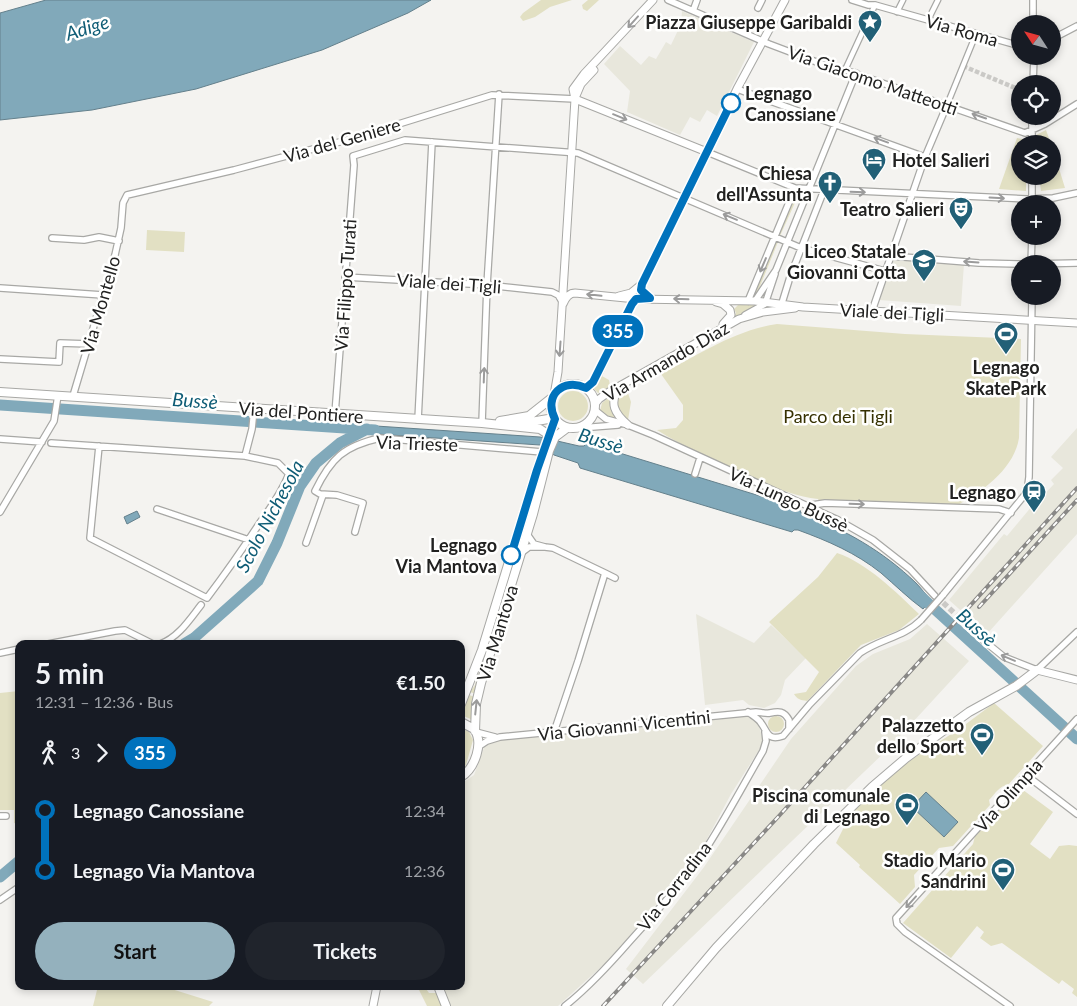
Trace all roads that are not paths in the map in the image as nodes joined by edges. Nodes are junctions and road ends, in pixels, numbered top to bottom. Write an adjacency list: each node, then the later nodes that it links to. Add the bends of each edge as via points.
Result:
1 (653, 0): 25 (street, one-way to 25, via 581,84)
2 (668, 0): 12 (street, Via Giacomo Matteotti)
3 (697, 0): 12 (street)
4 (762, 0): 11 (street)
5 (785, 0): 19 (street)
6 (852, 0): 10 (street, Via Roma, via 868,5)
7 (903, 0): 13 (street)
8 (938, 0): 15 (street)
9 (1033, 0): 14 (street)
10 (876, 2): 13 (street, Via Roma); 21 (street)
11 (758, 8)
12 (693, 11): 19 (street, Via Giacomo Matteotti)
13 (897, 12): 15 (street, Via Roma)
14 (1033, 15)
15 (928, 20): 17 (street, Via Roma)
16 (1077, 26): 18 (street)
17 (976, 34): 20 (street, Via Roma); 27 (street)
18 (1061, 34)
19 (762, 41): 21 (street, Via Giacomo Matteotti); 23 (street)
20 (1011, 44)
21 (845, 70): 22 (street, Via Giacomo Matteotti)
22 (856, 73): 27 (street, Via Giacomo Matteotti); 28 (street)
23 (737, 89): 28 (street); 35 (street)
24 (500, 94): 25 (street, Via del Geniere); 33 (street); 45 (street, Via del Geniere, via 311,150 129,194)
25 (575, 99): 34 (street); 35 (street, one-way to 35)
26 (1077, 104): 30 (street)
27 (947, 105): 30 (street, Via Giacomo Matteotti, one-way to 27, via 1025,132); 36 (street)
28 (836, 124): 36 (street, one-way to 28); 38 (street)
29 (1032, 125): 30 (street)
30 (1032, 130): 31 (street)
31 (1032, 135)
32 (432, 142): 33 (street); 57 (street, Via Filippo Turati, via 405,140 353,156); 58 (street)
33 (496, 147): 34 (street); 61 (street)
34 (572, 152): 43 (street); 59 (street)
35 (707, 152): 37 (street); 43 (street)
36 (926, 157): 41 (street)
37 (795, 188): 38 (street); 46 (street)
38 (809, 189): 39 (street); 49 (street)
39 (824, 190): 41 (street, one-way to 41); 50 (street)
40 (1077, 193): 42 (street)
41 (913, 194): 44 (street, one-way to 44); 51 (street)
42 (1061, 196)
43 (684, 198): 46 (street, one-way to 43); 60 (street)
44 (1011, 200)
45 (122, 212): 48 (street, Via Montello)
46 (775, 236): 49 (street); 70 (street, one-way to 70)
47 (52, 238): 48 (street, via 84,240 99,237)
48 (119, 241): 65 (street, Via Montello)
49 (787, 243): 50 (street); 55 (street)
50 (801, 248): 56 (street); 72 (street)
51 (891, 256): 52 (street, one-way to 51); 56 (street)
52 (1011, 264)
53 (1061, 264): 54 (street)
54 (1077, 264)
55 (775, 271): 70 (street); 71 (street)
56 (885, 271): 76 (street)
57 (345, 277): 58 (street, Viale dei Tigli); 91 (street, Via Filippo Turati)
58 (426, 282): 61 (street, Viale dei Tigli); 93 (street)
59 (564, 284): 63 (street); 64 (street); 73 (street)
60 (642, 284): 66 (street, via 631,293); 67 (street, via 641,290)
61 (487, 285): 63 (street, Viale dei Tigli); 94 (street, one-way to 61)
62 (0, 288): 65 (street)
63 (552, 292): 73 (street)
64 (572, 293): 66 (street, Viale dei Tigli, one-way to 64); 73 (street)
65 (103, 295): 81 (street, Via Montello)
66 (616, 297): 68 (street, Viale dei Tigli)
67 (650, 298): 68 (street, Viale dei Tigli); 69 (street, Viale dei Tigli, one-way to 67)
68 (636, 299): 84 (street, via 596,378)
69 (707, 300): 70 (street, Viale dei Tigli); 80 (street, Viale dei Tigli, via 723,304 730,310 731,315)
70 (751, 301): 71 (street, Viale dei Tigli)
71 (766, 302): 72 (street, Viale dei Tigli); 77 (street, Via Armando Diaz)
72 (782, 303): 75 (street, Viale dei Tigli)
73 (563, 304): 87 (street, one-way to 87)
74 (1032, 305): 78 (street)
75 (803, 307): 76 (street, Viale dei Tigli); 77 (street, Via Armando Diaz, via 769,310)
76 (872, 311): 78 (street, Viale dei Tigli)
77 (739, 319): 80 (street, Via Armando Diaz)
78 (1032, 320): 79 (street, Viale dei Tigli); 112 (street, via 1028,489)
79 (1077, 323)
80 (720, 328): 83 (street, Via Armando Diaz)
81 (89, 344): 82 (street, via 60,342 59,362); 86 (street, Via Montello)
82 (0, 359)
83 (622, 385): 89 (street, Via Armando Diaz, via 604,395); 95 (street, via 615,395 614,406 617,415)
84 (586, 388): 87 (main road, via 566,385); 89 (main road)
85 (0, 392): 88 (main road, Via del Pontiere)
86 (73, 396): 88 (main road, Via del Pontiere); 90 (main road, Via del Pontiere)
87 (554, 396): 92 (main road, via 551,410); 94 (main road, Via del Pontiere, via 529,416)
88 (58, 398): 101 (street, via 56,416)
89 (595, 407): 95 (street, Via Lungo Bussè, via 604,418); 98 (main road, via 589,422)
90 (254, 412): 91 (main road, Via del Pontiere); 105 (street)
91 (335, 414): 93 (main road, Via del Pontiere)
92 (554, 418): 96 (main road, Via del Pontiere); 97 (main road); 99 (main road, Via Mantova)
93 (418, 420): 94 (main road, Via del Pontiere)
94 (482, 423): 96 (main road, Via del Pontiere)
95 (628, 425): 98 (street, Via Lungo Bussè); 106 (street, Via Lungo Bussè)
96 (507, 426): 99 (main road, Via del Pontiere, via 540,429)
97 (567, 428): 98 (main road); 99 (main road)
98 (580, 428)
99 (552, 437): 104 (main road, Via Mantova)
100 (0, 439): 101 (street)
101 (42, 442): 111 (street)
102 (51, 443): 103 (street)
103 (99, 446): 105 (street); 115 (street, via 90,538 207,598)
104 (545, 450): 108 (street, Via Trieste, via 380,438 361,442 340,454 324,473 315,491); 114 (main road, Via Mantova); 132 (main road, Via Mantova, via 482,650)
105 (245, 456): 115 (street, via 278,463 289,474)
106 (700, 458): 107 (street); 109 (street, Via Lungo Bussè)
107 (694, 474)
108 (323, 494): 113 (street, via 363,503); 116 (street)
109 (811, 508): 112 (street, one-way to 112, via 817,503 825,503 999,509); 121 (street, Via Lungo Bussè, via 873,540 910,569)
110 (157, 509): 115 (street)
111 (0, 512)
112 (1011, 513): 133 (street, bridge, via 922,620 902,634 868,647)
113 (355, 532)
114 (527, 534): 117 (street, via 532,542); 118 (main road, Via Mantova)
115 (249, 540)
116 (306, 543)
117 (545, 546): 118 (street, via 529,547); 119 (street)
118 (521, 553): 141 (main road, Via Mantova, one-way to 118, via 475,708 481,683)
119 (606, 573): 120 (street); 142 (street)
120 (615, 578)
121 (936, 596)
122 (201, 605): 126 (street)
123 (1077, 632): 130 (street)
124 (69, 640): 125 (street, via 125,630)
125 (145, 640)
126 (168, 640)
127 (983, 640): 130 (street, one-way to 127, via 1004,656)
128 (15, 650): 129 (street)
129 (0, 653)
130 (1038, 670): 131 (street); 158 (main road, via 969,712 872,787 716,948)
131 (1077, 680)
132 (465, 694)
133 (810, 704): 136 (street); 140 (street)
134 (748, 712): 135 (street, Via Giovanni Vicentini); 139 (street); 142 (street, Via Giovanni Vicentini)
135 (769, 713): 136 (street, Via Giovanni Vicentini, via 780,712); 139 (street)
136 (787, 716): 140 (street)
137 (1076, 720): 149 (street, Via Olimpia)
138 (465, 724): 141 (main road)
139 (763, 725): 143 (street)
140 (789, 729): 144 (street)
141 (476, 732): 145 (street, Via Giovanni Vicentini); 146 (main road, Via Mantova)
142 (554, 732): 145 (street, Via Giovanni Vicentini)
143 (766, 732): 144 (street); 147 (street, Via Corradina)
144 (780, 737): 147 (street, Via Corradina)
145 (500, 738): 146 (street, Via Giovanni Vicentini)
146 (478, 747): 148 (main road, via 472,766)
147 (762, 751): 157 (street, Via Corradina, via 710,843 684,878 611,962)
148 (465, 772)
149 (1026, 775): 150 (street); 159 (street, Via Olimpia, one-way to 159, via 896,918 905,932)
150 (1077, 814)
151 (15, 890): 152 (street)
152 (0, 900)
153 (377, 990): 155 (street)
154 (440, 990): 156 (main road)
155 (374, 1006)
156 (446, 1006)
157 (566, 1006)
158 (667, 1006)
159 (1010, 1006)

